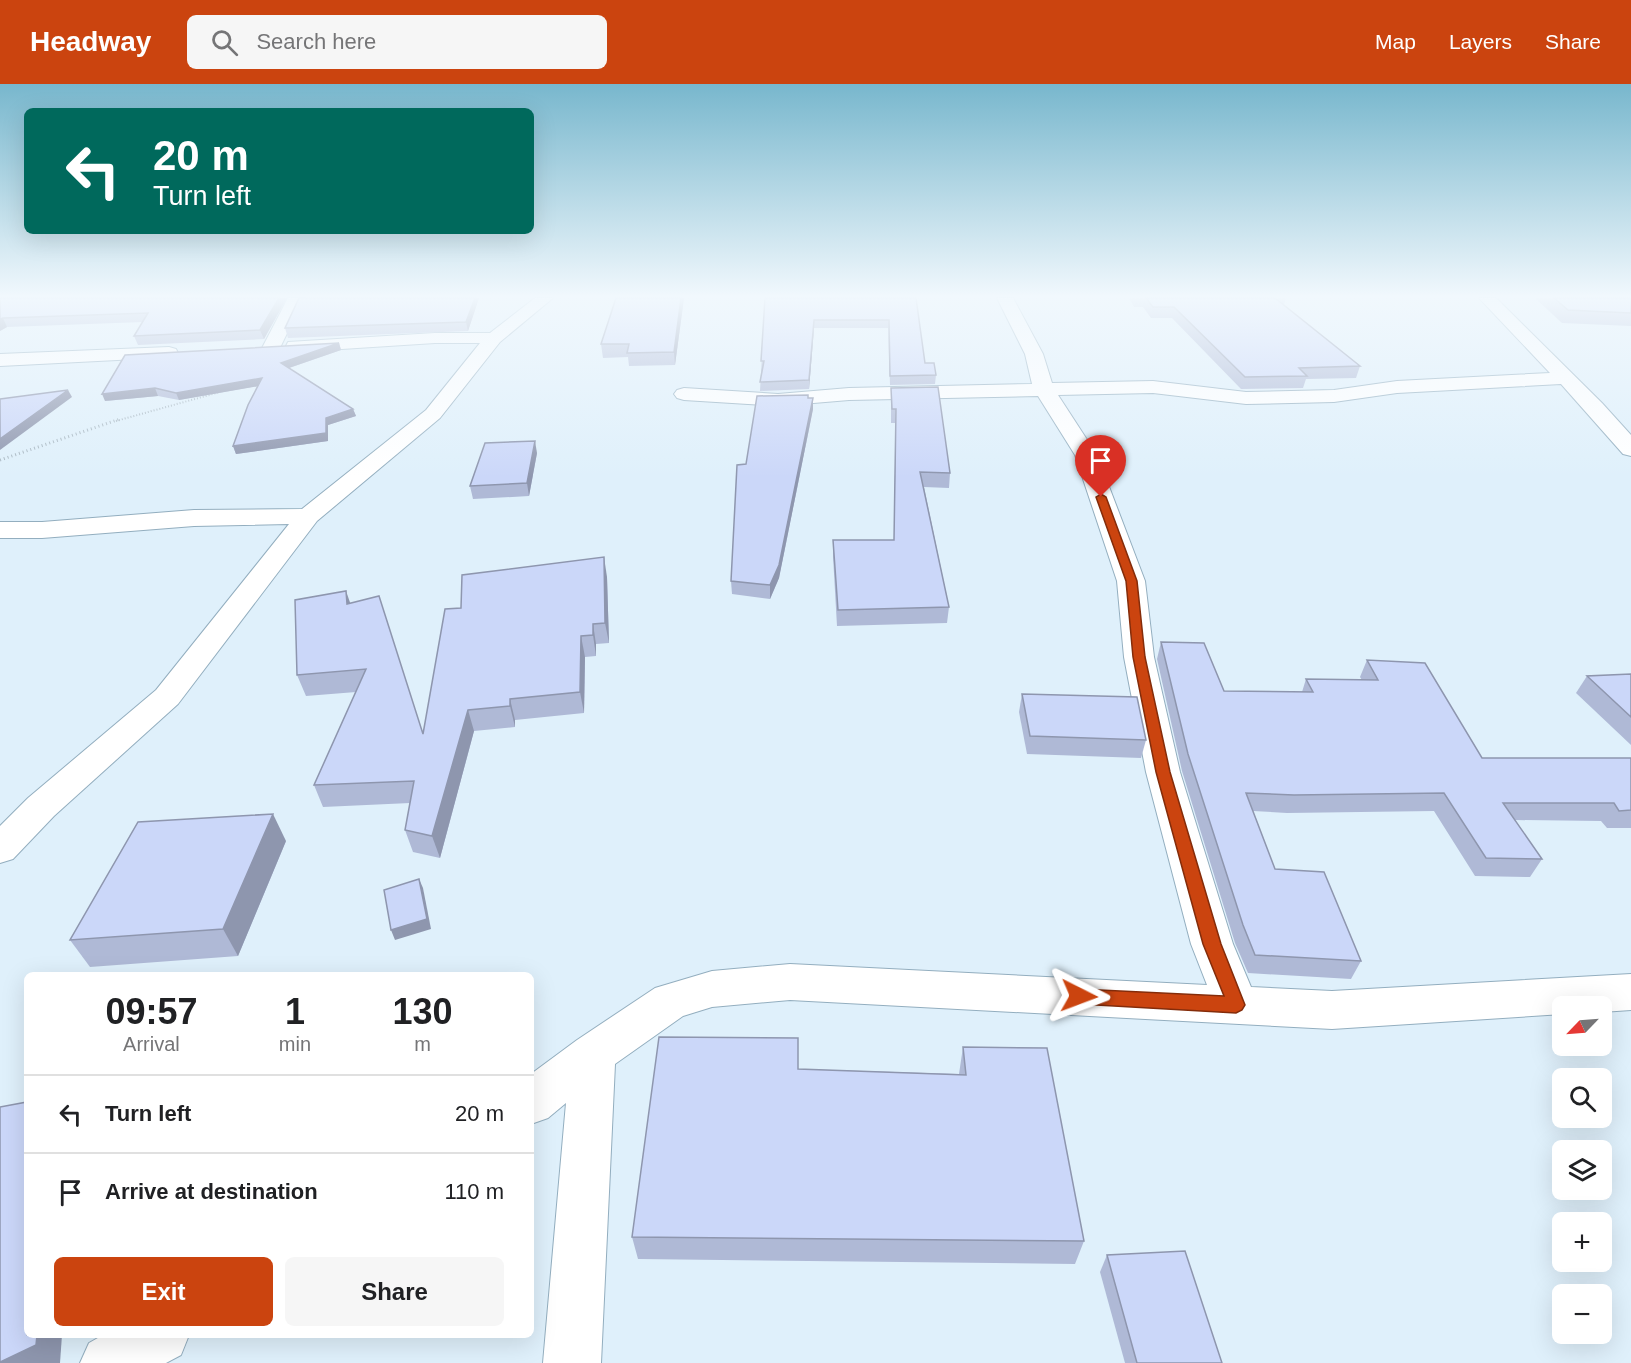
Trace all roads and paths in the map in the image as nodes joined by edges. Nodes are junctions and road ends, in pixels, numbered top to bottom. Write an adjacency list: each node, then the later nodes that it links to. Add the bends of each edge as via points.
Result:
1 (55, 358): 6 (street)
2 (264, 358): 11 (path, via 253,373 231,390 145,411)
3 (478, 358): 12 (street, via 433,414)
4 (1035, 358): 8 (street)
5 (1546, 358): 7 (street)
6 (0, 360)
7 (1566, 378): 8 (street, via 1397,387 1334,396 1246,398 1153,387); 10 (street)
8 (1044, 389): 9 (street, via 849,394 778,400); 18 (street, via 1086,454 1131,581 1139,657 1163,772 1212,944)
9 (684, 394)
10 (1631, 449)
11 (0, 460)
12 (308, 516): 13 (street, via 194,518); 14 (street, via 167,697)
13 (0, 530)
14 (40, 807): 15 (street); 16 (street)
15 (0, 813)
16 (0, 849)
17 (1631, 992): 18 (street, via 1332,1010)
18 (1236, 1005): 19 (street, via 790,982 712,989 670,1001)
19 (592, 1054): 20 (street); 23 (street)
20 (534, 1100)
21 (155, 1338): 22 (street)
22 (109, 1363)
23 (572, 1363)

